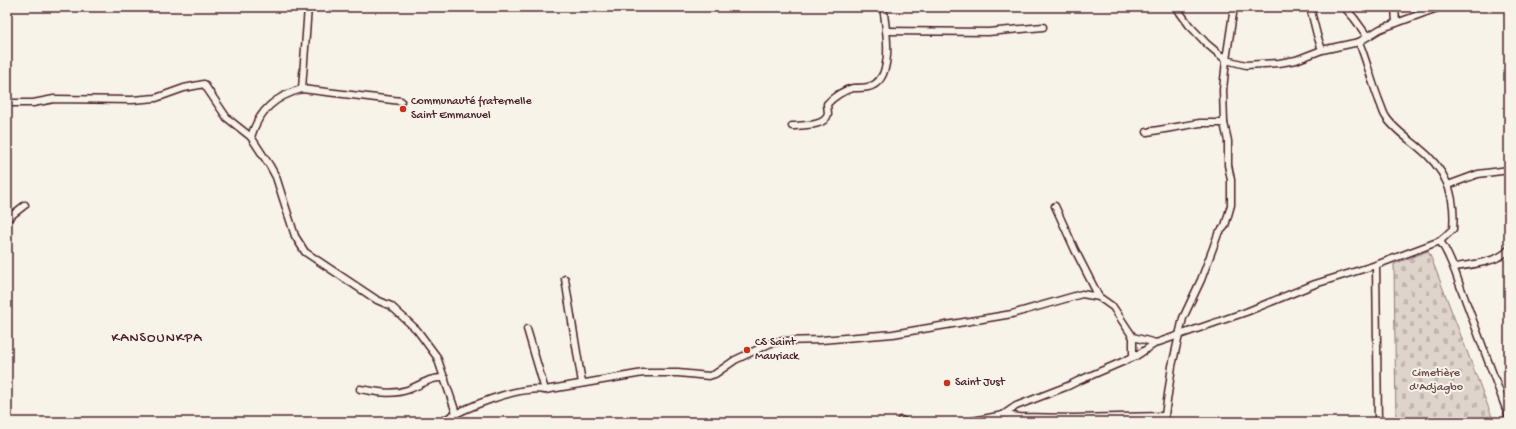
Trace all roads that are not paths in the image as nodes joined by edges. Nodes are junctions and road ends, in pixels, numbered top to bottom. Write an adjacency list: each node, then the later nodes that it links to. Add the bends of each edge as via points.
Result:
1 (308, 7): 16 (street)
2 (883, 7): 11 (street)
3 (1176, 7): 15 (street, via 1189,25)
4 (1234, 7): 15 (street)
5 (1310, 7): 14 (street)
6 (1344, 7): 12 (street)
7 (1395, 7): 9 (street)
8 (1440, 7): 9 (street)
9 (1396, 23): 12 (street)
10 (1043, 28): 11 (street, via 988,32)
11 (886, 30): 20 (street, via 887,66 879,81 870,87 851,88 832,98 827,104 828,114 822,122)
12 (1367, 36): 13 (street)
13 (1359, 42): 14 (street); 24 (street, via 1386,117 1424,152)
14 (1322, 50): 15 (street, via 1296,60 1279,63 1246,65)
15 (1226, 60): 19 (street)
16 (302, 89): 17 (street); 22 (street, via 276,99 262,114)
17 (401, 101)
18 (7, 103): 22 (street, via 33,103 54,99 150,99 204,84 227,118)
19 (1224, 123): 21 (street); 35 (street, via 1228,141 1230,210 1183,318)
20 (792, 126)
21 (1147, 132)
22 (251, 137): 39 (street, via 276,176 295,236 305,252 377,300 391,306 417,330 437,357)
23 (1509, 170): 24 (street, via 1478,174)
24 (1448, 185): 28 (street, via 1454,213 1453,230)
25 (25, 205): 27 (street)
26 (1055, 206): 33 (street)
27 (7, 219)
28 (1440, 240): 30 (street); 31 (street)
29 (1509, 249): 31 (street, via 1501,256 1476,264)
30 (1376, 265): 35 (street, via 1315,284); 52 (street)
31 (1454, 267): 44 (street)
32 (565, 279): 40 (street)
33 (1099, 297): 36 (street, via 1113,307); 40 (street, via 1082,294 1012,314 893,334 771,343 709,376 678,372 644,373)
34 (527, 330): 42 (street)
35 (1180, 336): 37 (street); 48 (street, via 1172,366)
36 (1133, 337): 37 (street); 38 (street)
37 (1156, 343): 38 (street)
38 (1133, 357): 46 (street, via 1016,406)
39 (445, 378): 41 (street, via 434,378 396,393); 45 (street)
40 (582, 383): 42 (street)
41 (360, 389)
42 (545, 390): 45 (street, via 532,389 497,398)
43 (1509, 397): 44 (street)
44 (1502, 401): 47 (street)
45 (456, 413): 50 (street)
46 (1003, 415): 48 (street); 49 (street)
47 (1509, 417)
48 (1164, 419)
49 (976, 421): 51 (street)
50 (441, 422)
51 (968, 422)
52 (1378, 422)

